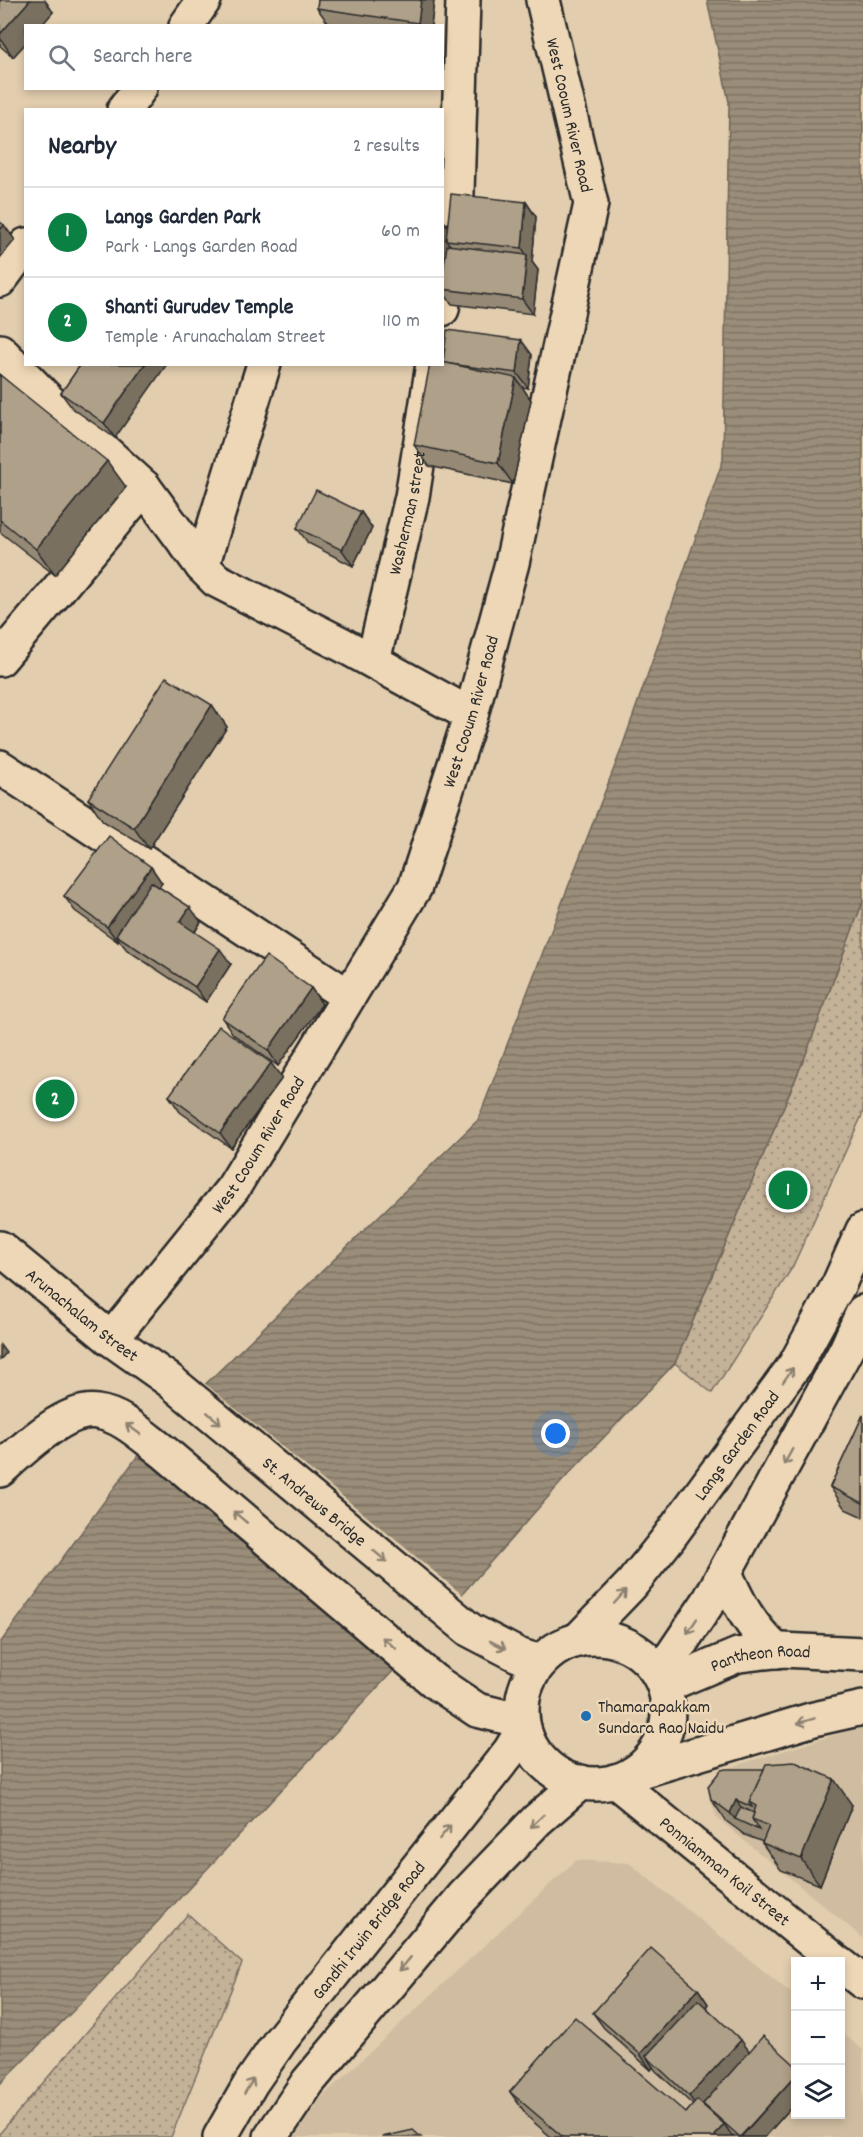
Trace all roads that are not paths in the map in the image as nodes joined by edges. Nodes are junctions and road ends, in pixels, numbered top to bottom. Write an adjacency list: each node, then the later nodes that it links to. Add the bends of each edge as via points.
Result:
1 (204, 0): 4 (street)
2 (463, 0): 7 (street)
3 (543, 0): 18 (street, West Cooum River Road, via 591,204 512,563)
4 (187, 24)
5 (139, 90): 6 (street)
6 (125, 108)
7 (449, 223): 10 (street)
8 (24, 248): 9 (street)
9 (0, 280)
10 (444, 284)
11 (0, 351): 14 (street)
12 (263, 366): 15 (street)
13 (433, 366): 17 (street, Washerman street, via 412,497)
14 (144, 487): 15 (street); 16 (street)
15 (202, 566): 17 (street, via 216,580)
16 (0, 659)
17 (373, 661): 18 (street)
18 (471, 715): 20 (street, West Cooum River Road, via 415,887)
19 (0, 767): 20 (street)
20 (348, 996): 24 (street, West Cooum River Road, via 233,1188)
21 (863, 1230): 28 (street, Langs Garden Road, one-way to 21, via 631,1585 788,1375 820,1321)
22 (0, 1248): 24 (street, Arunachalam Street)
23 (863, 1312): 27 (street, one-way to 27)
24 (111, 1339): 25 (street, Arunachalam Street)
25 (169, 1380): 31 (street, St. Andrews Bridge, one-way to 31, via 460,1622 493,1643)
26 (0, 1470): 34 (street, one-way to 26, via 434,1681 128,1425 98,1412 84,1411 37,1436)
27 (725, 1574): 29 (street, via 752,1625); 32 (street, one-way to 32)
28 (579, 1639): 31 (street, via 558,1647); 32 (street, via 603,1638 625,1644 644,1657)
29 (777, 1651): 30 (street, Pantheon Road); 32 (street, Pantheon Road, via 738,1655)
30 (863, 1654)
31 (540, 1662): 35 (street, via 525,1689)
32 (661, 1680): 37 (street, via 668,1702 663,1737 644,1765)
33 (863, 1708): 37 (street, one-way to 37, via 814,1719)
34 (477, 1710): 35 (street); 36 (street, via 492,1739)
35 (523, 1725): 36 (street, Gandhi Irwin Bridge Road, via 510,1751); 38 (street, via 545,1764)
36 (491, 1774): 42 (street, Gandhi Irwin Bridge Road, one-way to 36, via 280,2042)
37 (622, 1778): 38 (street, via 603,1783); 39 (street, Ponniamman Koil Street)
38 (581, 1782): 43 (street, one-way to 43, via 537,1820 463,1897 308,2082)
39 (832, 1957)
40 (845, 1968): 41 (street, Ponniamman Koil Street)
41 (863, 1982)
42 (220, 2137)
43 (271, 2137)

